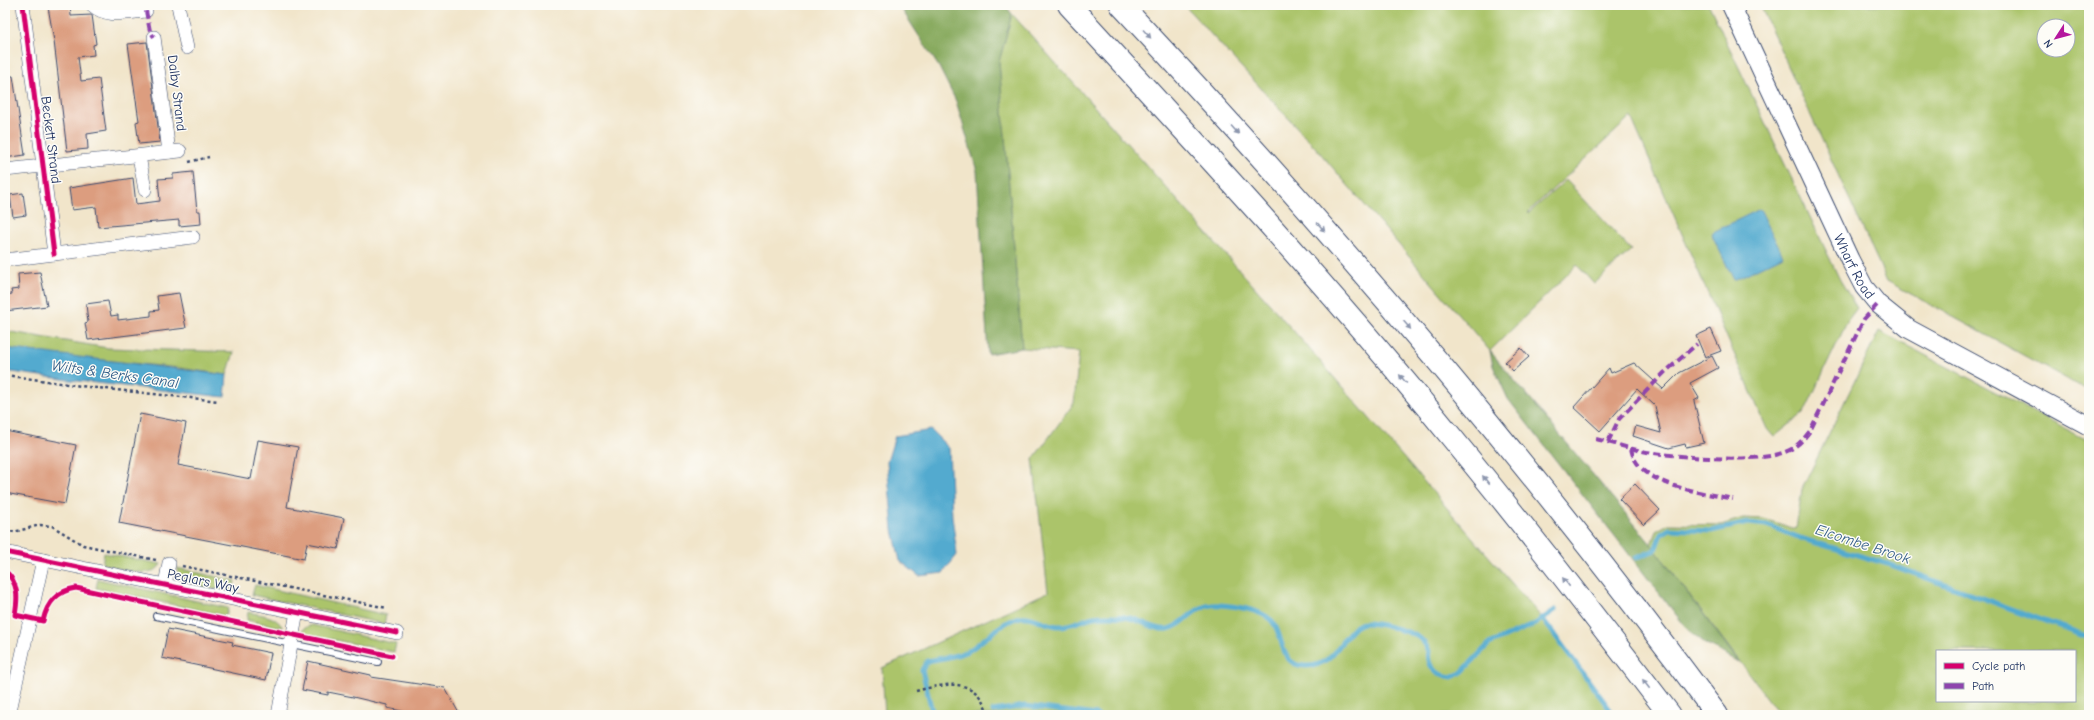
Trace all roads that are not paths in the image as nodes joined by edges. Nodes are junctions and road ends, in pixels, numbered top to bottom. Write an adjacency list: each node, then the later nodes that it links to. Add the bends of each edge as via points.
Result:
1 (23, 5): 11 (street, Beckett Strand)
2 (92, 5): 7 (street, via 109,14)
3 (178, 5): 9 (street)
4 (1069, 5): 29 (highway, one-way to 4, via 1458,444 1234,184)
5 (1121, 5): 30 (highway, one-way to 30, via 1264,162 1485,415 1642,614)
6 (1731, 5): 17 (main road, Wharf Road, via 1850,260 1864,287 1878,304 1909,329)
7 (146, 11)
8 (154, 37): 10 (street, Dalby Strand, via 174,152)
9 (187, 48)
10 (139, 156): 11 (street, Dalby Strand); 13 (street)
11 (42, 166): 12 (street, Dalby Strand); 15 (street, Beckett Strand)
12 (5, 170)
13 (145, 190)
14 (192, 237): 15 (street)
15 (54, 254): 16 (street)
16 (5, 260)
17 (2089, 426)
18 (5, 552): 19 (street, Peglars Way)
19 (43, 560): 21 (street, Peglars Way); 27 (street)
20 (169, 563): 21 (street)
21 (165, 585): 22 (street, Peglars Way)
22 (297, 612): 24 (street, Peglars Way); 25 (street)
23 (156, 616): 25 (lane)
24 (397, 634)
25 (290, 644): 26 (lane); 28 (street)
26 (378, 662)
27 (10, 715)
28 (278, 715)
29 (1670, 715)
30 (1717, 715)

